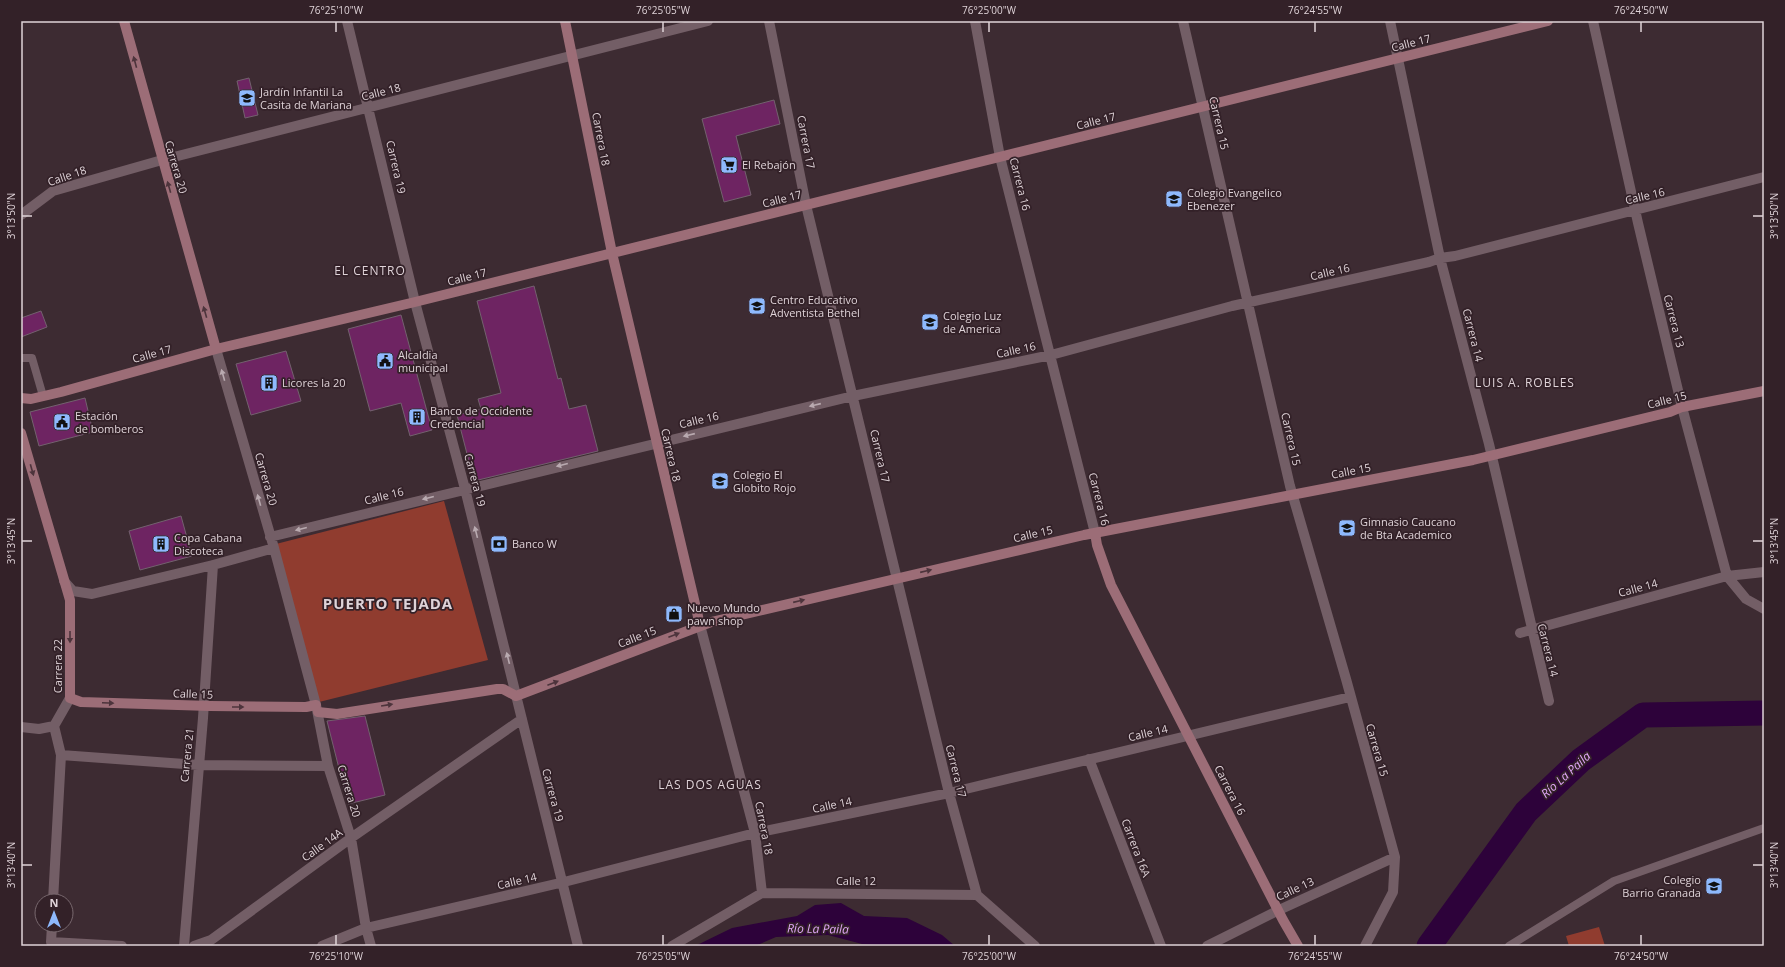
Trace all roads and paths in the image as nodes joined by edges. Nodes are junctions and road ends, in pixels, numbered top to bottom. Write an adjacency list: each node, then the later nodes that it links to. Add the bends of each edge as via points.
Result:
1 (124, 21): 16 (street, Carrera 20, one-way to 1)
2 (347, 21): 14 (street, Carrera 19)
3 (565, 21): 11 (street, Carrera 18)
4 (708, 21): 11 (street, Calle 18)
5 (769, 21): 18 (street, Carrera 17)
6 (975, 21): 15 (street, Carrera 16)
7 (1184, 21): 13 (street, Carrera 15)
8 (1390, 21): 12 (street, Carrera 14)
9 (1548, 21): 12 (street, Calle 17)
10 (1593, 21): 19 (street, Carrera 13)
11 (572, 56): 14 (street, Calle 18); 21 (street, Carrera 18)
12 (1399, 58): 13 (street, Calle 17); 22 (street, Carrera 14)
13 (1204, 106): 15 (street, Calle 17); 24 (street, Carrera 15)
14 (369, 107): 16 (street, Calle 18); 23 (street, Carrera 19)
15 (1000, 157): 18 (street, Calle 17); 26 (street, Carrera 16)
16 (162, 160): 20 (street, Calle 18, via 53,191); 25 (street, Carrera 20, one-way to 16)
17 (1764, 177): 19 (street, Calle 16)
18 (806, 205): 21 (street, Calle 17); 30 (street, Carrera 17)
19 (1635, 211): 22 (street, Calle 16); 32 (street, Carrera 13)
20 (21, 216)
21 (612, 253): 23 (street, Calle 17); 34 (street, Carrera 18)
22 (1440, 258): 24 (street, Calle 16); 35 (street, Carrera 14)
23 (415, 302): 25 (street, Calle 17); 36 (street, Carrera 19)
24 (1248, 303): 26 (street, Calle 16); 37 (street, Carrera 15)
25 (216, 349): 29 (street, Calle 17); 39 (street, Carrera 20, one-way to 25)
26 (1051, 355): 30 (street, Calle 16); 38 (street, Carrera 16)
27 (21, 358): 29 (lane, via 32,358)
28 (1764, 391): 32 (street, Calle 15)
29 (43, 396): 31 (street, Calle 17)
30 (853, 396): 34 (street, Calle 16, one-way to 34); 44 (street, Carrera 17)
31 (21, 398)
32 (1682, 407): 35 (street, Calle 15); 43 (street, Carrera 13)
33 (21, 433): 45 (street, Carrera 22, one-way to 45)
34 (656, 442): 36 (street, Calle 16, one-way to 36); 49 (street, Carrera 18)
35 (1490, 455): 37 (street, Calle 15, via 1446,466); 50 (street, Carrera 14)
36 (466, 489): 39 (street, Calle 16, one-way to 39); 52 (street, Carrera 19, one-way to 36)
37 (1293, 495): 38 (street, Calle 15); 53 (street, Carrera 15)
38 (1095, 533): 44 (street, Calle 15, one-way to 38); 61 (street, Carrera 16, via 1111,585)
39 (270, 537): 40 (street, Carrera 20)
40 (274, 548): 41 (street); 57 (street, Carrera 20)
41 (212, 565): 46 (street); 56 (street, Carrera 21)
42 (1764, 572): 43 (street, Calle 14)
43 (1727, 576): 47 (street, Carrera 13, via 1746,599); 50 (street, Calle 14)
44 (896, 578): 49 (street, Calle 15, one-way to 44); 66 (street, Carrera 17)
45 (64, 581): 46 (street, via 73,591); 48 (street, Carrera 22, via 70,600)
46 (92, 594): 48 (street, via 78,600)
47 (1764, 609)
48 (70, 611): 54 (street, Carrera 22, one-way to 54)
49 (700, 625): 52 (street, Calle 15, one-way to 49); 68 (street, Carrera 18)
50 (1531, 630): 51 (street, Calle 14); 55 (street, Carrera 14)
51 (1520, 633)
52 (516, 696): 57 (street, Calle 15, one-way to 52, via 337,714 497,689 503,689); 58 (street, Carrera 19)
53 (1350, 697): 61 (street, Calle 14); 70 (street, Carrera 15)
54 (70, 698): 56 (street, Calle 15, one-way to 56, via 81,702); 59 (street, Carrera 22)
55 (1549, 701)
56 (203, 706): 57 (street, Calle 15, one-way to 57); 64 (street, Carrera 21)
57 (317, 709): 65 (street, Carrera 20)
58 (522, 719): 69 (street, Calle 14A); 71 (street, Carrera 19)
59 (54, 726): 60 (street, via 40,729); 62 (street)
60 (21, 727)
61 (1189, 736): 63 (street, Calle 14); 75 (street, Carrera 16)
62 (61, 755): 64 (street); 72 (street)
63 (1090, 759): 66 (street, Calle 14); 87 (street, Carrera 16A)
64 (198, 765): 65 (street); 80 (street, Carrera 21)
65 (328, 766): 69 (street, Carrera 20)
66 (949, 793): 68 (street, Calle 14); 74 (street, Carrera 17)
67 (1764, 828): 91 (lane, via 1614,881)
68 (755, 833): 71 (street, Calle 14); 73 (street, Carrera 18)
69 (351, 838): 76 (street, Carrera 20); 81 (street, Calle 14A, via 211,940)
70 (1395, 857): 75 (street, Calle 13); 90 (street, Carrera 15, via 1393,892)
71 (564, 882): 76 (street, Calle 14); 84 (street, Carrera 19)
72 (53, 893)
73 (762, 893): 74 (street, Calle 12); 85 (street)
74 (977, 895): 86 (street)
75 (1278, 910): 88 (street, Calle 13); 89 (street, Carrera 16)
76 (366, 928): 82 (street, Calle 14); 83 (street, Carrera 20)
77 (52, 933): 78 (street)
78 (53, 944): 79 (street)
79 (122, 946)
80 (184, 946)
81 (194, 946)
82 (322, 946)
83 (371, 946)
84 (578, 946)
85 (672, 946)
86 (1035, 946)
87 (1161, 946)
88 (1207, 946)
89 (1298, 946)
90 (1365, 946)
91 (1509, 946)

